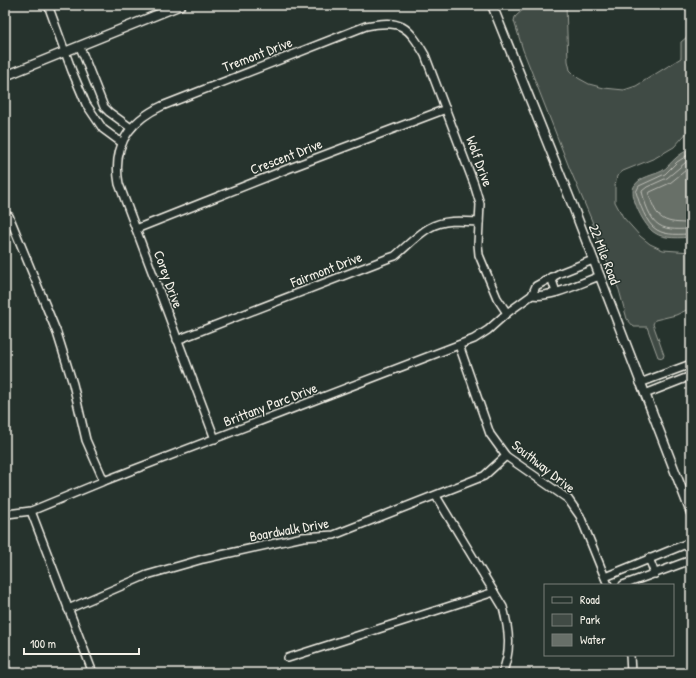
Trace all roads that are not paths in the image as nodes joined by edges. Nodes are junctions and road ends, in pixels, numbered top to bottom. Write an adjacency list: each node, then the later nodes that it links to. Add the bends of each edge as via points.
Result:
1 (48, 5): 6 (street)
2 (181, 5): 5 (street)
3 (492, 5): 16 (street, 22 Mile Road)
4 (401, 26): 9 (street, Wolf Drive, via 415,39 425,55); 11 (street, Tremont Drive, via 384,24 360,28 162,106 151,111)
5 (80, 47): 6 (street); 8 (street)
6 (66, 52): 7 (street); 10 (street)
7 (5, 76)
8 (104, 107): 10 (street); 11 (street)
9 (446, 109): 14 (street, Wolf Drive, via 479,196); 15 (street, Crescent Drive)
10 (92, 115): 12 (street, via 103,129)
11 (131, 128): 12 (street, Corey Drive)
12 (122, 143): 15 (street, Corey Drive, via 117,166 118,180)
13 (9, 216): 30 (street, via 57,333 73,384 86,440)
14 (479, 222): 21 (street, Wolf Drive, via 479,255 497,298); 22 (street, Fairmont Drive, via 459,221 436,225 395,256)
15 (136, 229): 22 (street, Corey Drive)
16 (593, 260): 17 (street, 22 Mile Road); 18 (street, Brittany Parc Drive)
17 (600, 276): 19 (street); 26 (street, 22 Mile Road)
18 (551, 277): 19 (street); 20 (street, Brittany Parc Drive, via 536,286)
19 (556, 292): 20 (street)
20 (532, 295): 21 (street, Brittany Parc Drive)
21 (508, 313): 23 (street, Brittany Parc Drive, via 481,335)
22 (178, 340): 28 (street, Corey Drive)
23 (459, 345): 28 (street, Brittany Parc Drive); 29 (street, Southway Drive, via 490,434)
24 (691, 364): 26 (street)
25 (691, 376): 27 (street)
26 (640, 383): 27 (street, 22 Mile Road)
27 (645, 394): 34 (street, 22 Mile Road)
28 (215, 439): 30 (street, Brittany Parc Drive)
29 (506, 456): 31 (street, Boardwalk Drive, via 484,476); 39 (street, Southway Drive, via 568,499 580,516)
30 (104, 481): 32 (street, Brittany Parc Drive)
31 (436, 496): 42 (street); 43 (street, Boardwalk Drive, via 334,535 303,537 202,559 147,575)
32 (31, 511): 33 (street, Brittany Parc Drive); 43 (street)
33 (6, 513)
34 (691, 513)
35 (691, 542): 36 (street)
36 (649, 558): 38 (street); 39 (street)
37 (691, 560): 38 (street)
38 (655, 574): 41 (street)
39 (605, 577): 40 (street, Southway Drive)
40 (608, 584)
41 (626, 584)
42 (494, 592): 45 (street); 47 (street, via 502,607 510,640)
43 (68, 609): 46 (street)
44 (630, 656): 48 (street)
45 (288, 658)
46 (93, 673)
47 (502, 673)
48 (631, 673)

